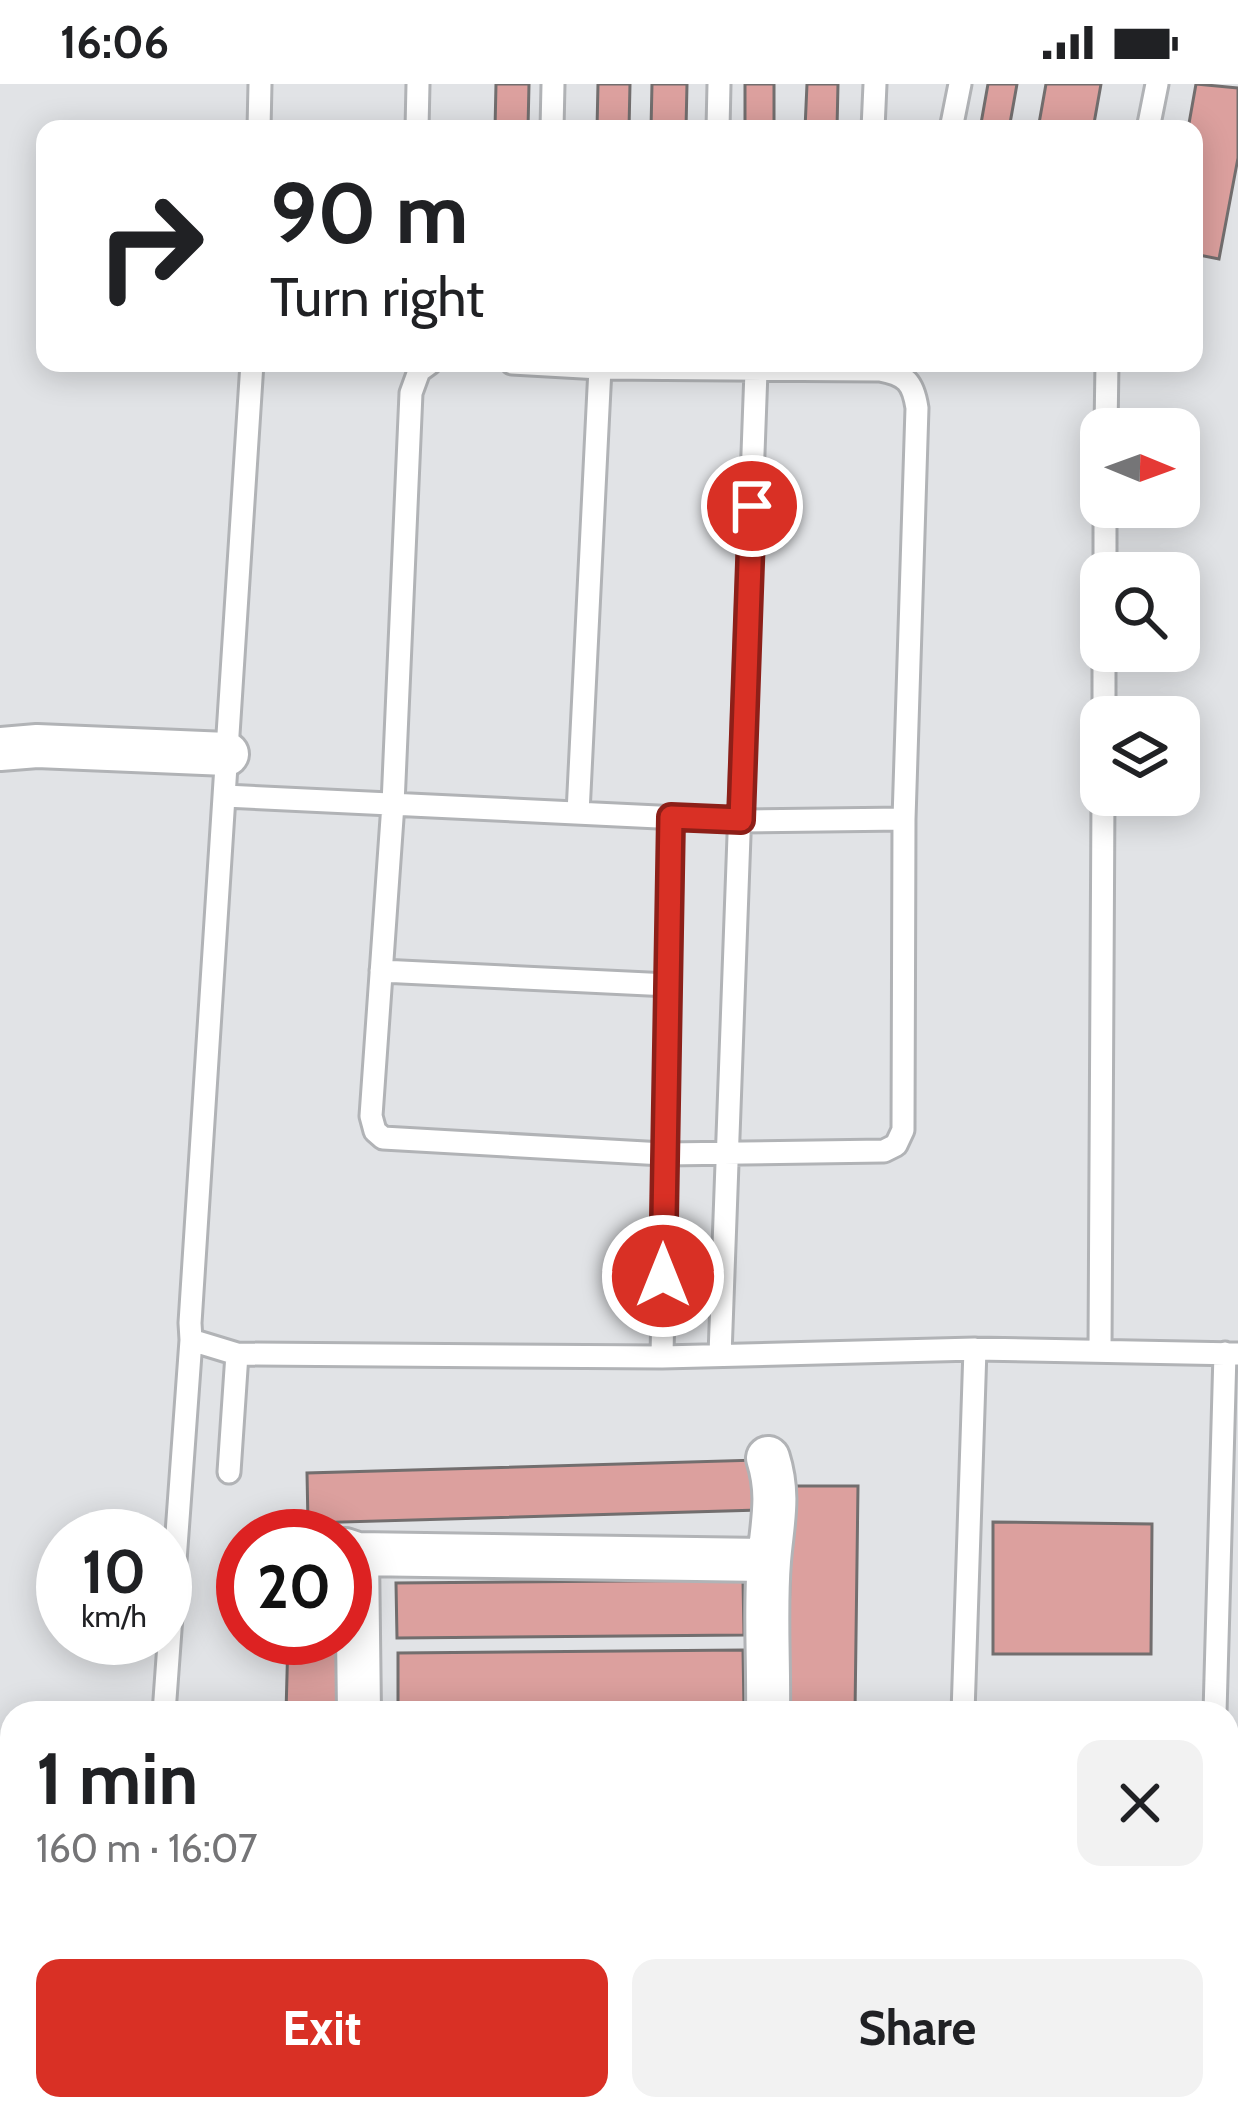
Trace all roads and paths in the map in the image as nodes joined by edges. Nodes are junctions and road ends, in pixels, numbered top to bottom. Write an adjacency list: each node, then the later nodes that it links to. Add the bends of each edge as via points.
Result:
1 (260, 84): 8 (lane)
2 (418, 84): 9 (lane)
3 (554, 84): 10 (lane)
4 (719, 84): 11 (lane)
5 (875, 84): 12 (lane)
6 (960, 84): 13 (lane)
7 (1157, 84): 14 (lane)
8 (259, 120)
9 (417, 120)
10 (552, 120)
11 (718, 120)
12 (873, 120)
13 (953, 120)
14 (1150, 120)
15 (250, 372): 23 (lane)
16 (419, 372): 25 (lane, via 411,393)
17 (600, 372): 26 (lane)
18 (756, 372): 30 (lane)
19 (892, 372): 29 (lane, via 914,387 916,408)
20 (1107, 372): 21 (lane)
21 (1106, 408)
22 (0, 749): 23 (street)
23 (227, 754): 24 (lane)
24 (225, 796): 25 (lane); 35 (lane)
25 (393, 804): 26 (lane); 31 (lane)
26 (578, 813): 28 (lane)
27 (1103, 816): 37 (lane)
28 (671, 817): 30 (lane); 32 (lane)
29 (904, 819): 30 (lane); 33 (lane, via 900,1138 884,1150)
30 (741, 820): 33 (lane)
31 (381, 971): 32 (lane); 34 (lane, via 371,1116 383,1138)
32 (669, 985): 34 (lane)
33 (729, 1153): 34 (lane); 40 (lane)
34 (663, 1154): 41 (lane)
35 (191, 1340): 39 (lane); 47 (lane)
36 (975, 1349): 37 (lane); 40 (lane); 50 (lane)
37 (1100, 1350): 38 (lane)
38 (1232, 1353): 51 (lane)
39 (237, 1354): 41 (lane); 43 (lane)
40 (720, 1355): 41 (lane)
41 (662, 1357)
42 (768, 1458): 45 (street, via 777,1514)
43 (229, 1472)
44 (372, 1552): 45 (street)
45 (769, 1560): 49 (street)
46 (357, 1665): 48 (street)
47 (165, 1701)
48 (358, 1701)
49 (768, 1701)
50 (963, 1701)
51 (1216, 1701)

